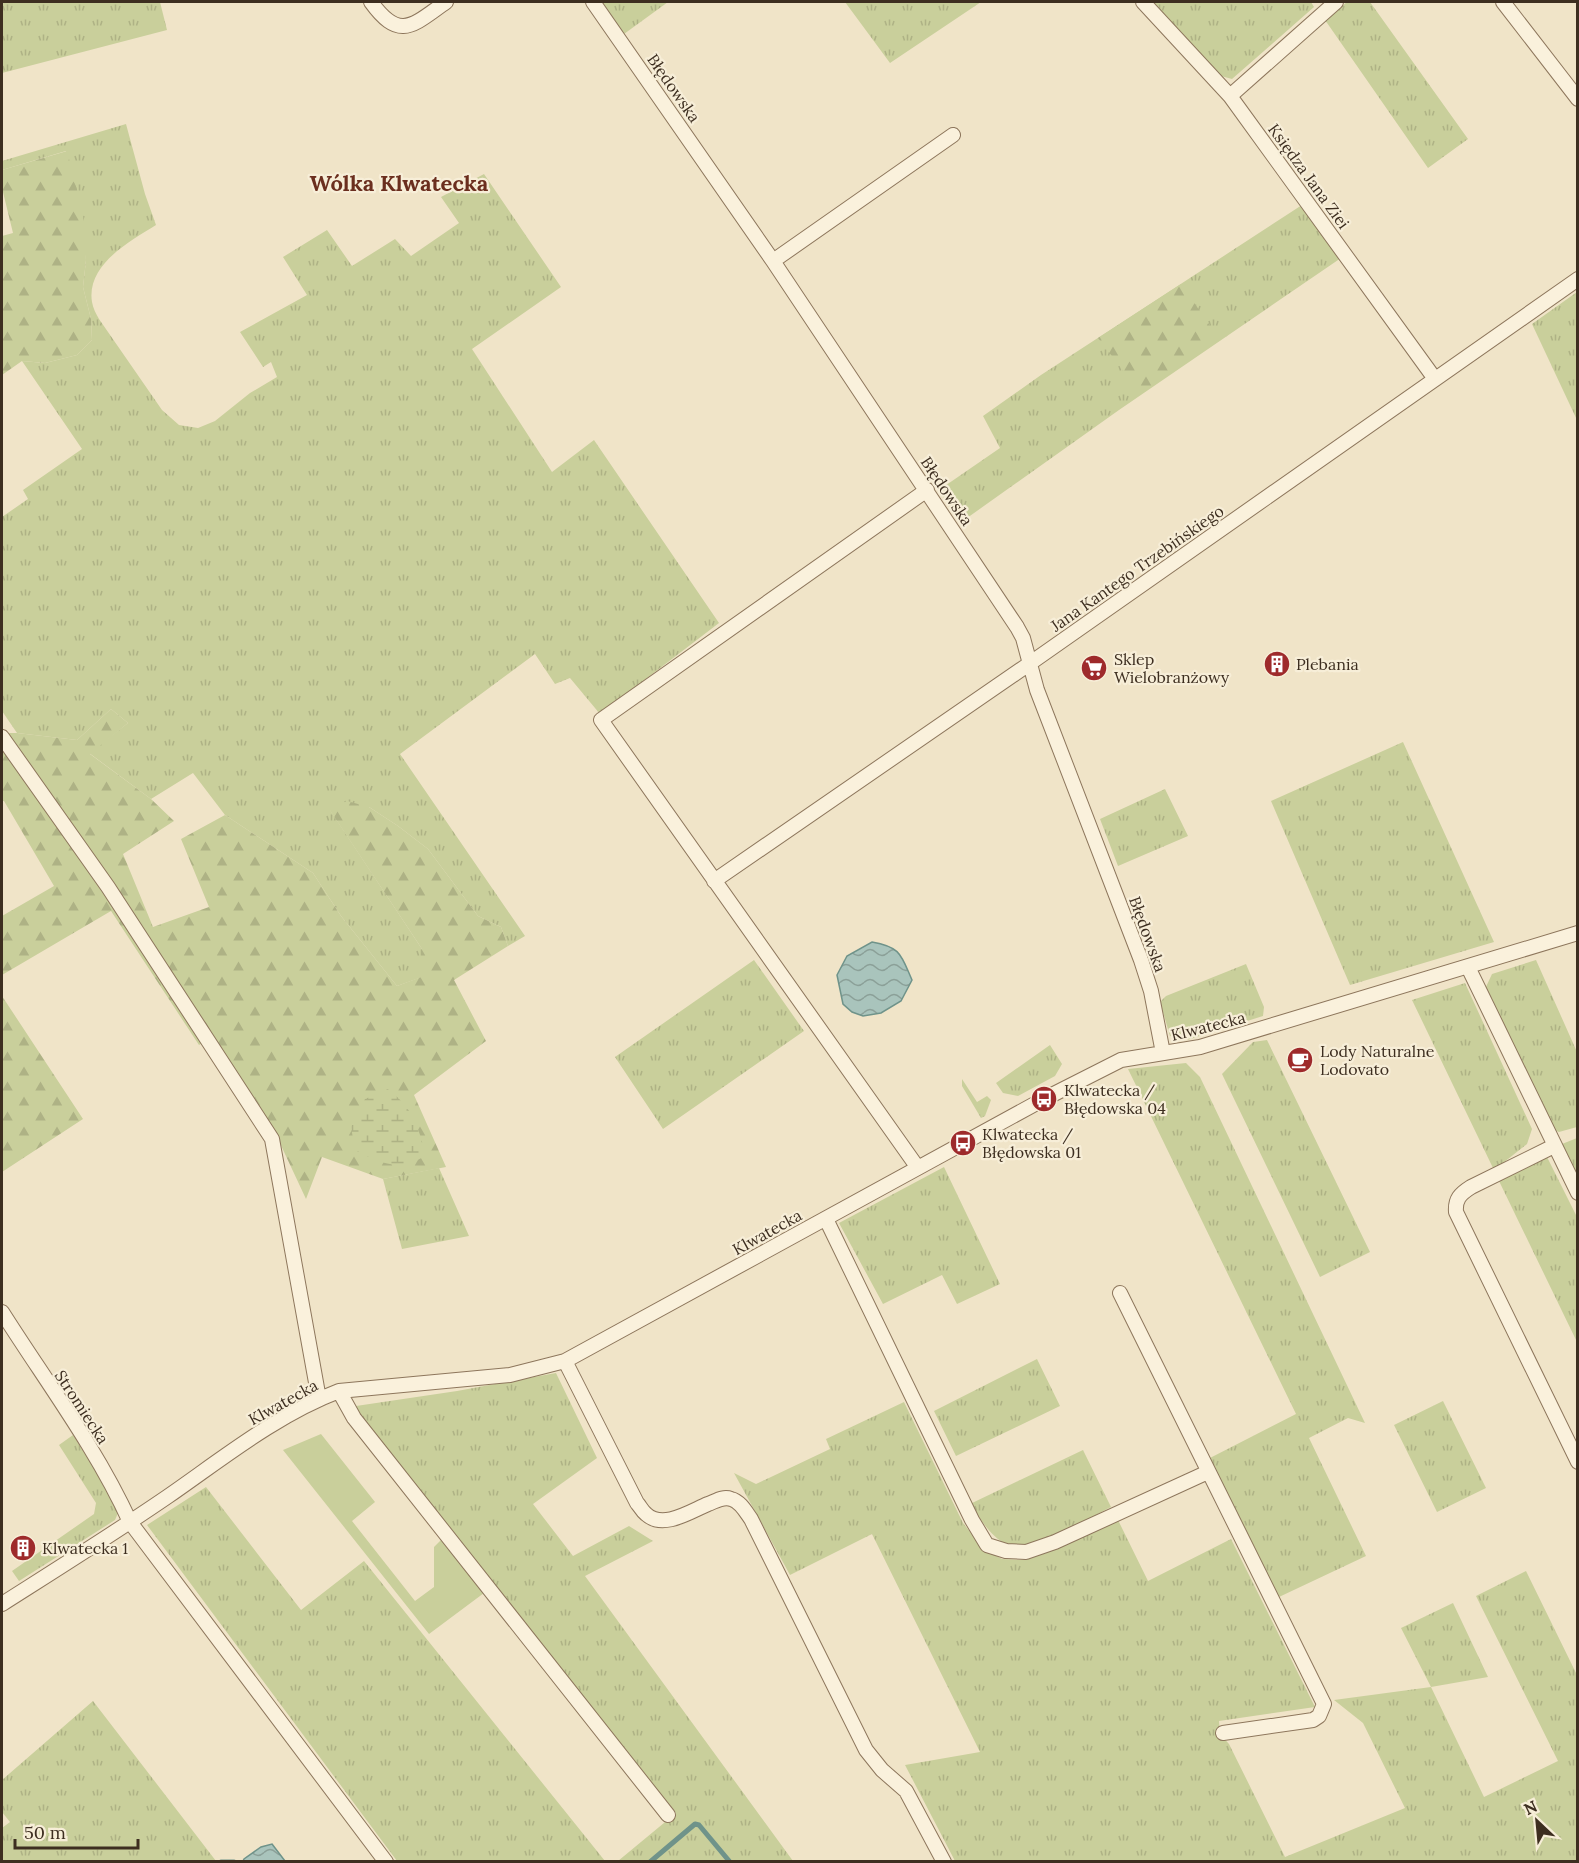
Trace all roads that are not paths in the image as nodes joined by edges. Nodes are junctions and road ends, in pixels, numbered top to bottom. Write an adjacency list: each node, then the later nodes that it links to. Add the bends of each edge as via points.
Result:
1 (371, 2): 2 (street, via 389,22 400,27 413,24)
2 (446, 2)
3 (592, 2): 10 (street, Błędowska)
4 (1143, 2): 7 (street, Księdza Jana Ziei)
5 (1336, 2): 7 (street)
6 (1503, 2): 8 (street)
7 (1230, 96): 12 (street, Księdza Jana Ziei)
8 (1578, 99)
9 (953, 135): 10 (street)
10 (773, 261): 13 (street, Błędowska)
11 (1578, 279): 12 (street, Jana Kantego Trzebińskiego)
12 (1435, 379): 14 (street, Jana Kantego Trzebińskiego)
13 (927, 490): 14 (street, Błędowska, via 1017,627); 16 (street, via 601,720)
14 (1029, 664): 16 (street, Jana Kantego Trzebińskiego); 19 (street, Błędowska, via 1141,960 1154,1001)
15 (2, 737): 28 (street, via 108,887 272,1139)
16 (714, 881): 21 (street)
17 (1578, 933): 18 (street, Klwatecka)
18 (1468, 967): 19 (street, Klwatecka, via 1200,1047); 20 (street)
19 (1163, 1053): 21 (street, Klwatecka, via 1110,1065)
20 (1554, 1146): 22 (street); 29 (street, via 1471,1186 1455,1202 1456,1212)
21 (918, 1168): 23 (street, Klwatecka)
22 (1578, 1193)
23 (826, 1219): 26 (street, Klwatecka); 30 (street, via 987,1545 1026,1552)
24 (1120, 1293): 30 (street)
25 (2, 1312): 31 (street, Stromiecka, via 91,1451)
26 (565, 1361): 27 (street, Klwatecka, via 510,1375); 36 (street, via 645,1514 675,1519 722,1498 733,1499 743,1508 866,1750 906,1791)
27 (339, 1391): 28 (street, Klwatecka); 34 (street, via 354,1419)
28 (319, 1399): 31 (street, Klwatecka, via 277,1421)
29 (1578, 1462)
30 (1208, 1472): 33 (street, via 1324,1704 1313,1720)
31 (130, 1522): 32 (street, Klwatecka); 35 (street, Stromiecka)
32 (2, 1604)
33 (1223, 1733)
34 (668, 1815)
35 (386, 1862)
36 (944, 1862)

